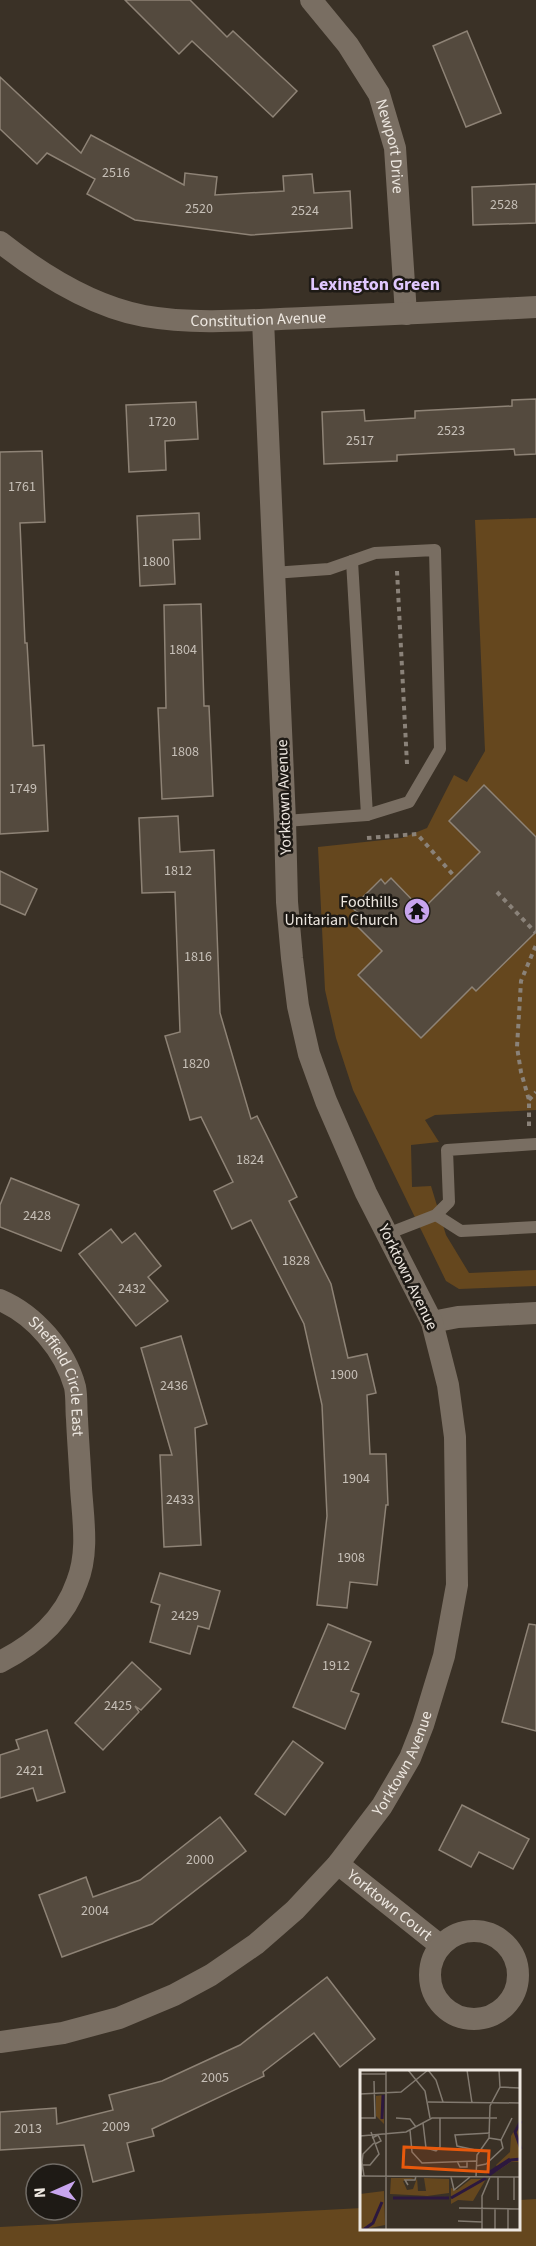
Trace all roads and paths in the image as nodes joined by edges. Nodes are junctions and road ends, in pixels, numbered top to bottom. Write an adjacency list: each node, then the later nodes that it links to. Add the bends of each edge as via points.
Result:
1 (311, 0): 4 (street, Newport Drive, via 348,45 379,93 395,148)
2 (0, 242): 5 (street, Constitution Avenue, via 65,287 112,307 144,316 192,321)
3 (536, 308): 4 (street, Constitution Avenue)
4 (406, 314): 5 (street, Constitution Avenue)
5 (262, 320): 8 (street, Yorktown Avenue)
6 (352, 561): 8 (lane, via 329,569); 10 (lane); 10 (lane, via 375,554 435,550 440,749 409,802)
7 (398, 570): 9 (path)
8 (273, 573): 11 (street, Yorktown Avenue)
9 (407, 762)
10 (367, 815): 11 (lane)
11 (285, 821): 22 (street, Yorktown Avenue, via 292,958 307,1045 326,1101)
12 (356, 839): 13 (path, via 417,834)
13 (455, 877)
14 (497, 892): 15 (path)
15 (536, 933)
16 (536, 945): 18 (path, via 521,981 517,1047)
17 (536, 1092): 18 (path)
18 (529, 1100): 19 (path)
19 (533, 1145): 20 (lane, via 447,1150 449,1202)
20 (436, 1215): 21 (lane, via 461,1230); 22 (lane)
21 (536, 1227)
22 (387, 1234): 25 (street, Yorktown Avenue)
23 (0, 1300): 26 (street, Sheffield Circle East, via 30,1318 50,1338 75,1388 85,1554 78,1582 48,1630)
24 (536, 1314): 25 (street)
25 (432, 1322): 27 (street, Yorktown Avenue, via 448,1385 455,1437 457,1585 444,1656 410,1758 382,1806)
26 (0, 1662)
27 (338, 1864): 28 (street, Yorktown Court); 29 (street, Yorktown Avenue, via 256,1944 174,1995 119,2018 63,2033)
28 (441, 1946)
29 (0, 2042)

